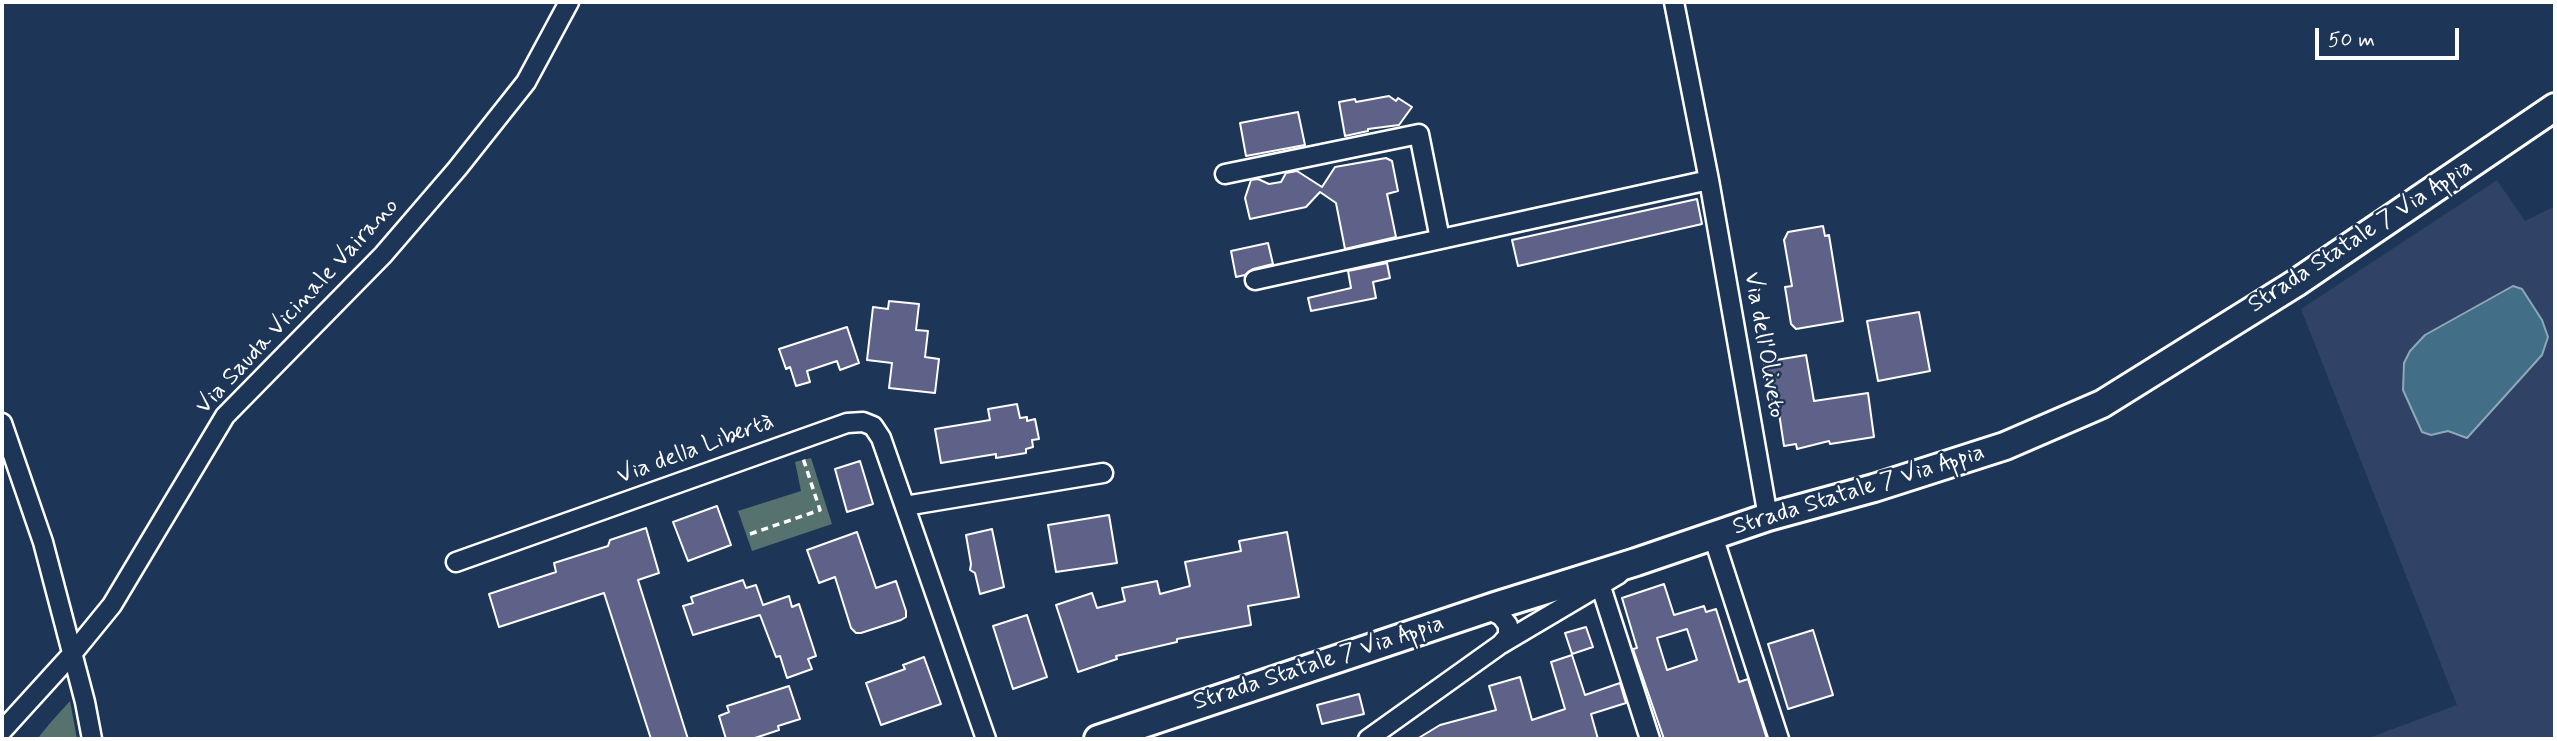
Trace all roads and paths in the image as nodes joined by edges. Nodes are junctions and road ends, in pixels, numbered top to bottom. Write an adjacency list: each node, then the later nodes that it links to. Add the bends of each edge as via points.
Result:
1 (569, 2): 20 (street, Via Sauda Vicinale Vairano, via 526,82 457,169 383,255 225,416 112,605)
2 (1674, 2): 5 (street, Via dell'Oliveto)
3 (2555, 107): 12 (main road, Strada Statale 7 Via Appia, via 2295,283 2102,404 2004,446)
4 (1225, 174): 6 (street, via 1419,134)
5 (1709, 180): 6 (street); 12 (street, Via dell'Oliveto)
6 (1440, 239): 7 (street)
7 (1255, 280)
8 (2, 423): 20 (street, via 43,542)
9 (797, 440): 11 (street, Via della Libertà, via 846,422 873,426); 13 (path, via 820,510); 15 (street, Via della Libertà)
10 (1103, 473): 11 (street)
11 (905, 506): 23 (street, Via della Libertà)
12 (1768, 517): 14 (main road, Strada Statale 7 Via Appia)
13 (750, 534)
14 (1713, 536): 16 (main road, Strada Statale 7 Via Appia); 27 (street)
15 (456, 562)
16 (1636, 562): 17 (street); 18 (main road, Strada Statale 7 Via Appia)
17 (1601, 587): 19 (street); 26 (street)
18 (1487, 609): 19 (street, via 1508,625 1508,636); 24 (main road, Strada Statale 7 Via Appia)
19 (1501, 644): 25 (street)
20 (72, 654): 21 (street, Via Sauda Vicinale Vairano); 22 (street)
21 (2, 731)
22 (92, 739)
23 (986, 739)
24 (1098, 739)
25 (1368, 739)
26 (1650, 739)
27 (1779, 739)

